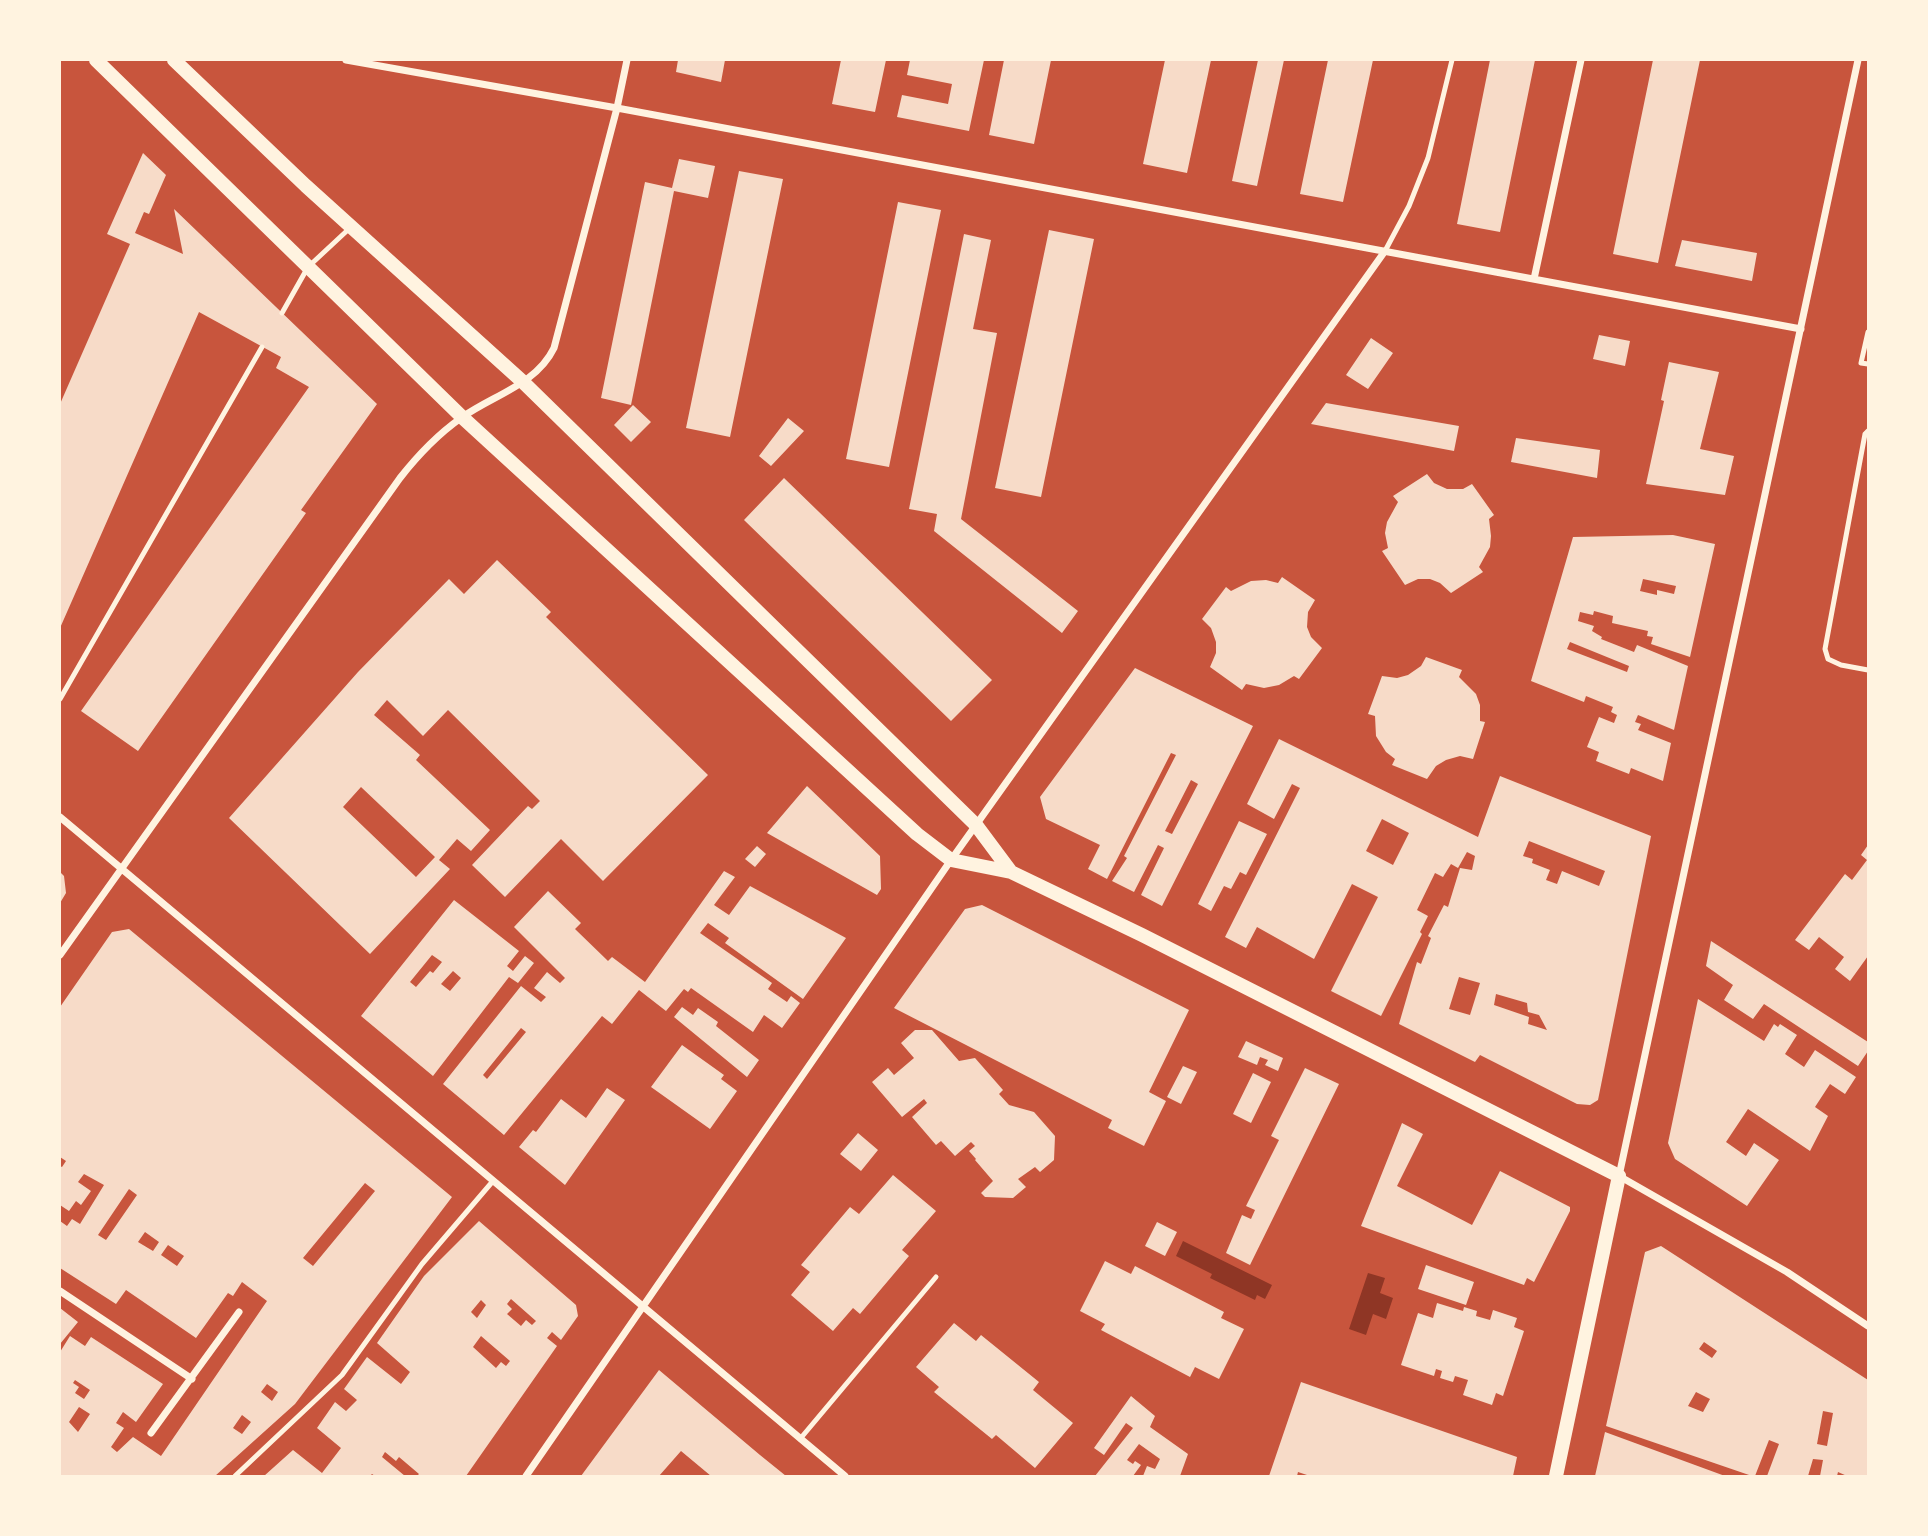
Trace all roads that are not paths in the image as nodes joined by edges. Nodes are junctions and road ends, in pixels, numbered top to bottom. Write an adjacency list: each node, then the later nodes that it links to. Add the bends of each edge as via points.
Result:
1 (96, 60): 11 (main road)
2 (174, 60): 9 (main road)
3 (346, 60): 8 (street)
4 (627, 60): 8 (street)
5 (1452, 60): 10 (lane, via 1428,158)
6 (1581, 60): 12 (street)
7 (1858, 60): 14 (street)
8 (618, 108): 10 (street); 18 (street, via 554,348 538,372)
9 (351, 227): 11 (lane); 18 (main road)
10 (1385, 251): 12 (street); 24 (street)
11 (308, 267): 13 (lane); 19 (main road)
12 (1534, 279): 14 (street)
13 (282, 313)
14 (1801, 329): 29 (street)
15 (1868, 332): 17 (lane, via 1861,363)
16 (262, 347): 22 (lane)
17 (1868, 364)
18 (523, 382): 19 (street); 24 (main road)
19 (462, 417): 25 (main road, via 917,834); 26 (street, via 425,447 400,478)
20 (1868, 431): 21 (lane, via 1825,649 1828,659)
21 (1868, 670)
22 (60, 699)
23 (60, 817): 26 (street)
24 (976, 825): 25 (street); 27 (main road)
25 (951, 860): 27 (main road); 33 (street)
26 (120, 868): 28 (street); 30 (street)
27 (1011, 872): 29 (main road)
28 (60, 955)
29 (1619, 1176): 35 (street, via 1787,1272); 42 (main road)
30 (493, 1181): 33 (street); 39 (lane, via 422,1264 342,1375)
31 (936, 1277): 38 (lane)
32 (60, 1291): 36 (street)
33 (644, 1308): 38 (street); 40 (street)
34 (239, 1312): 36 (street)
35 (1868, 1326)
36 (192, 1380): 37 (street)
37 (151, 1433)
38 (800, 1439): 41 (street)
39 (235, 1476)
40 (526, 1476)
41 (845, 1476)
42 (1556, 1476)

